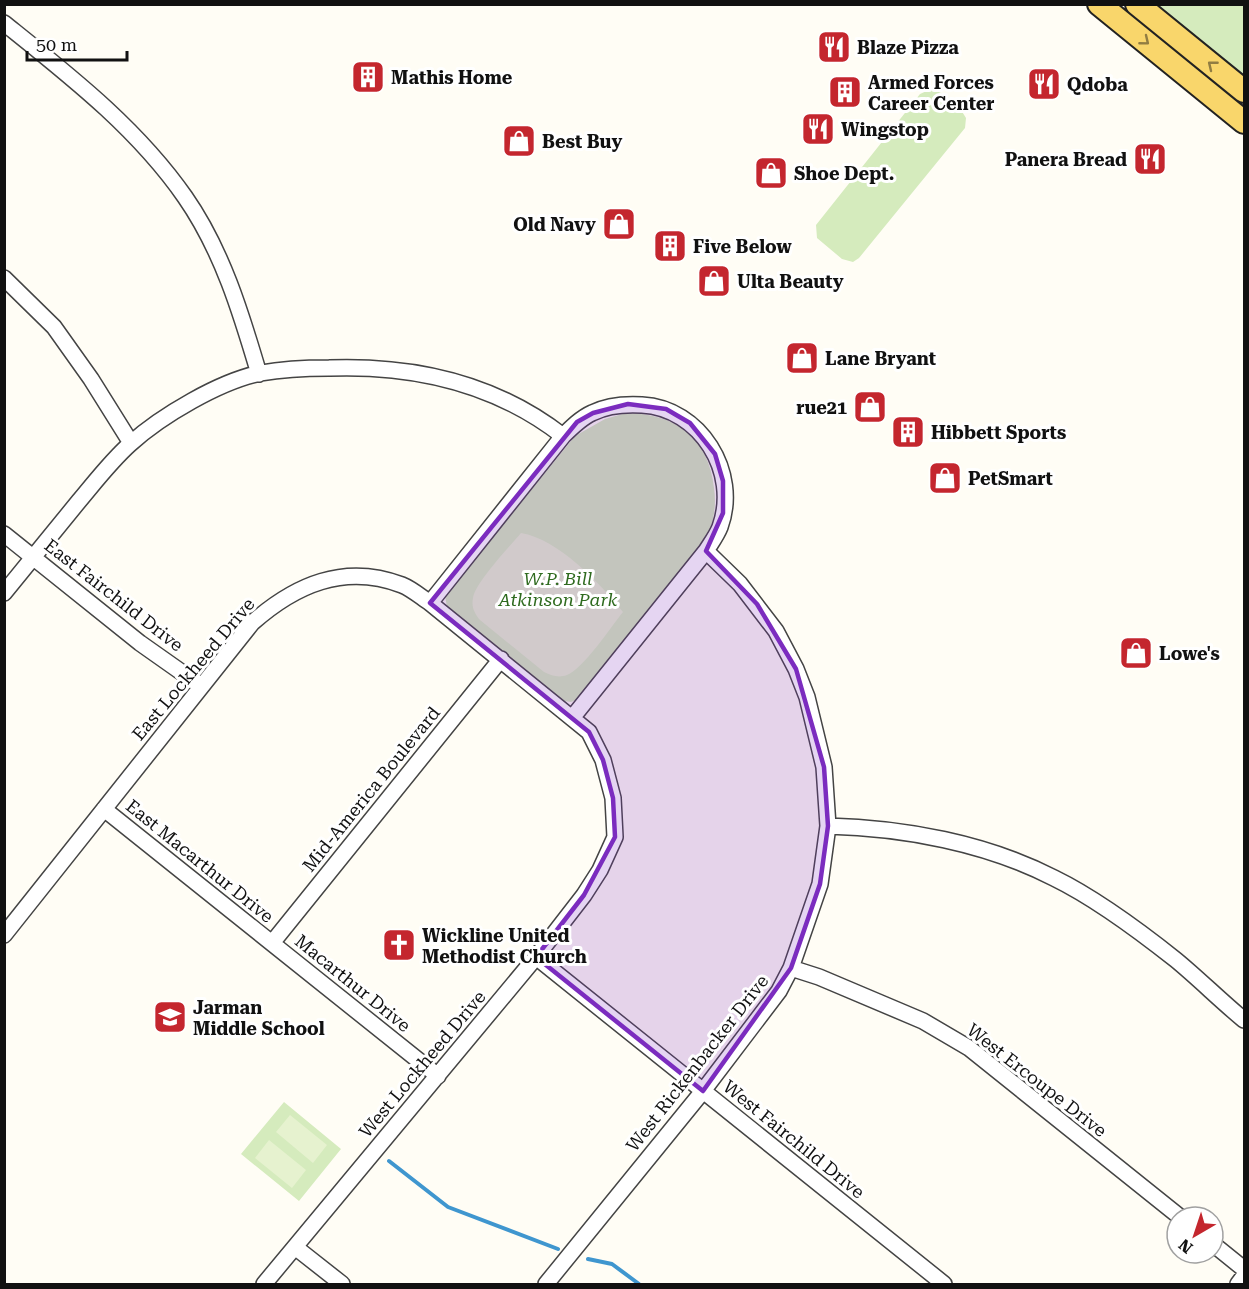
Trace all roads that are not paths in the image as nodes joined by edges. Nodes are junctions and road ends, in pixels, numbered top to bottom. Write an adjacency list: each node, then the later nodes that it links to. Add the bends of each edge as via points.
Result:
1 (1100, 4): 5 (main road, one-way to 5)
2 (1137, 4): 4 (main road, one-way to 2)
3 (4, 24): 7 (street, via 125,126 149,150 186,199 236,296)
4 (1245, 91)
5 (1245, 122)
6 (4, 278): 9 (street, via 54,327)
7 (259, 374): 8 (street, via 363,367 426,373 487,391 523,408); 9 (street, via 214,390)
8 (563, 436): 11 (street, via 592,413 627,404 666,409 690,423 715,454 723,481 720,527); 14 (street)
9 (131, 443): 12 (street)
10 (4, 534): 12 (street, East Fairchild Drive)
11 (706, 551): 17 (street); 19 (street, West Rickenbacker Drive, via 757,604 796,669 824,767)
12 (33, 557): 13 (street); 16 (street, East Fairchild Drive, via 140,643)
13 (4, 593)
14 (430, 603): 15 (street, East Lockheed Drive); 16 (street, East Lockheed Drive, via 403,586 368,577 328,579 300,588 252,623)
15 (501, 659): 17 (street, West Lockheed Drive); 21 (street, Mid-America Boulevard)
16 (201, 686): 18 (street, East Lockheed Drive)
17 (572, 718): 22 (street, West Lockheed Drive, via 589,732 603,760 613,798 615,837 600,870)
18 (104, 809): 20 (street, East Lockheed Drive); 21 (street, East Macarthur Drive)
19 (828, 826): 23 (street, West Rickenbacker Drive, via 820,884); 24 (street, via 923,835 1003,856 1055,878 1176,960)
20 (4, 935)
21 (272, 943): 25 (street, Macarthur Drive)
22 (536, 957): 25 (street, West Lockheed Drive); 26 (street, West Fairchild Drive)
23 (791, 968): 26 (street, West Rickenbacker Drive, via 780,991); 27 (street, West Ercoupe Drive, via 923,1021 969,1048)
24 (1245, 1020)
25 (438, 1076): 28 (street, West Lockheed Drive)
26 (703, 1091): 34 (street, West Rickenbacker Drive); 35 (street, West Fairchild Drive)
27 (1165, 1205)
28 (296, 1247): 32 (street, West Lockheed Drive); 33 (street)
29 (1225, 1253): 30 (street)
30 (1245, 1269)
31 (1245, 1276): 36 (street)
32 (264, 1284)
33 (342, 1284)
34 (546, 1284)
35 (944, 1284)
36 (1238, 1284)

